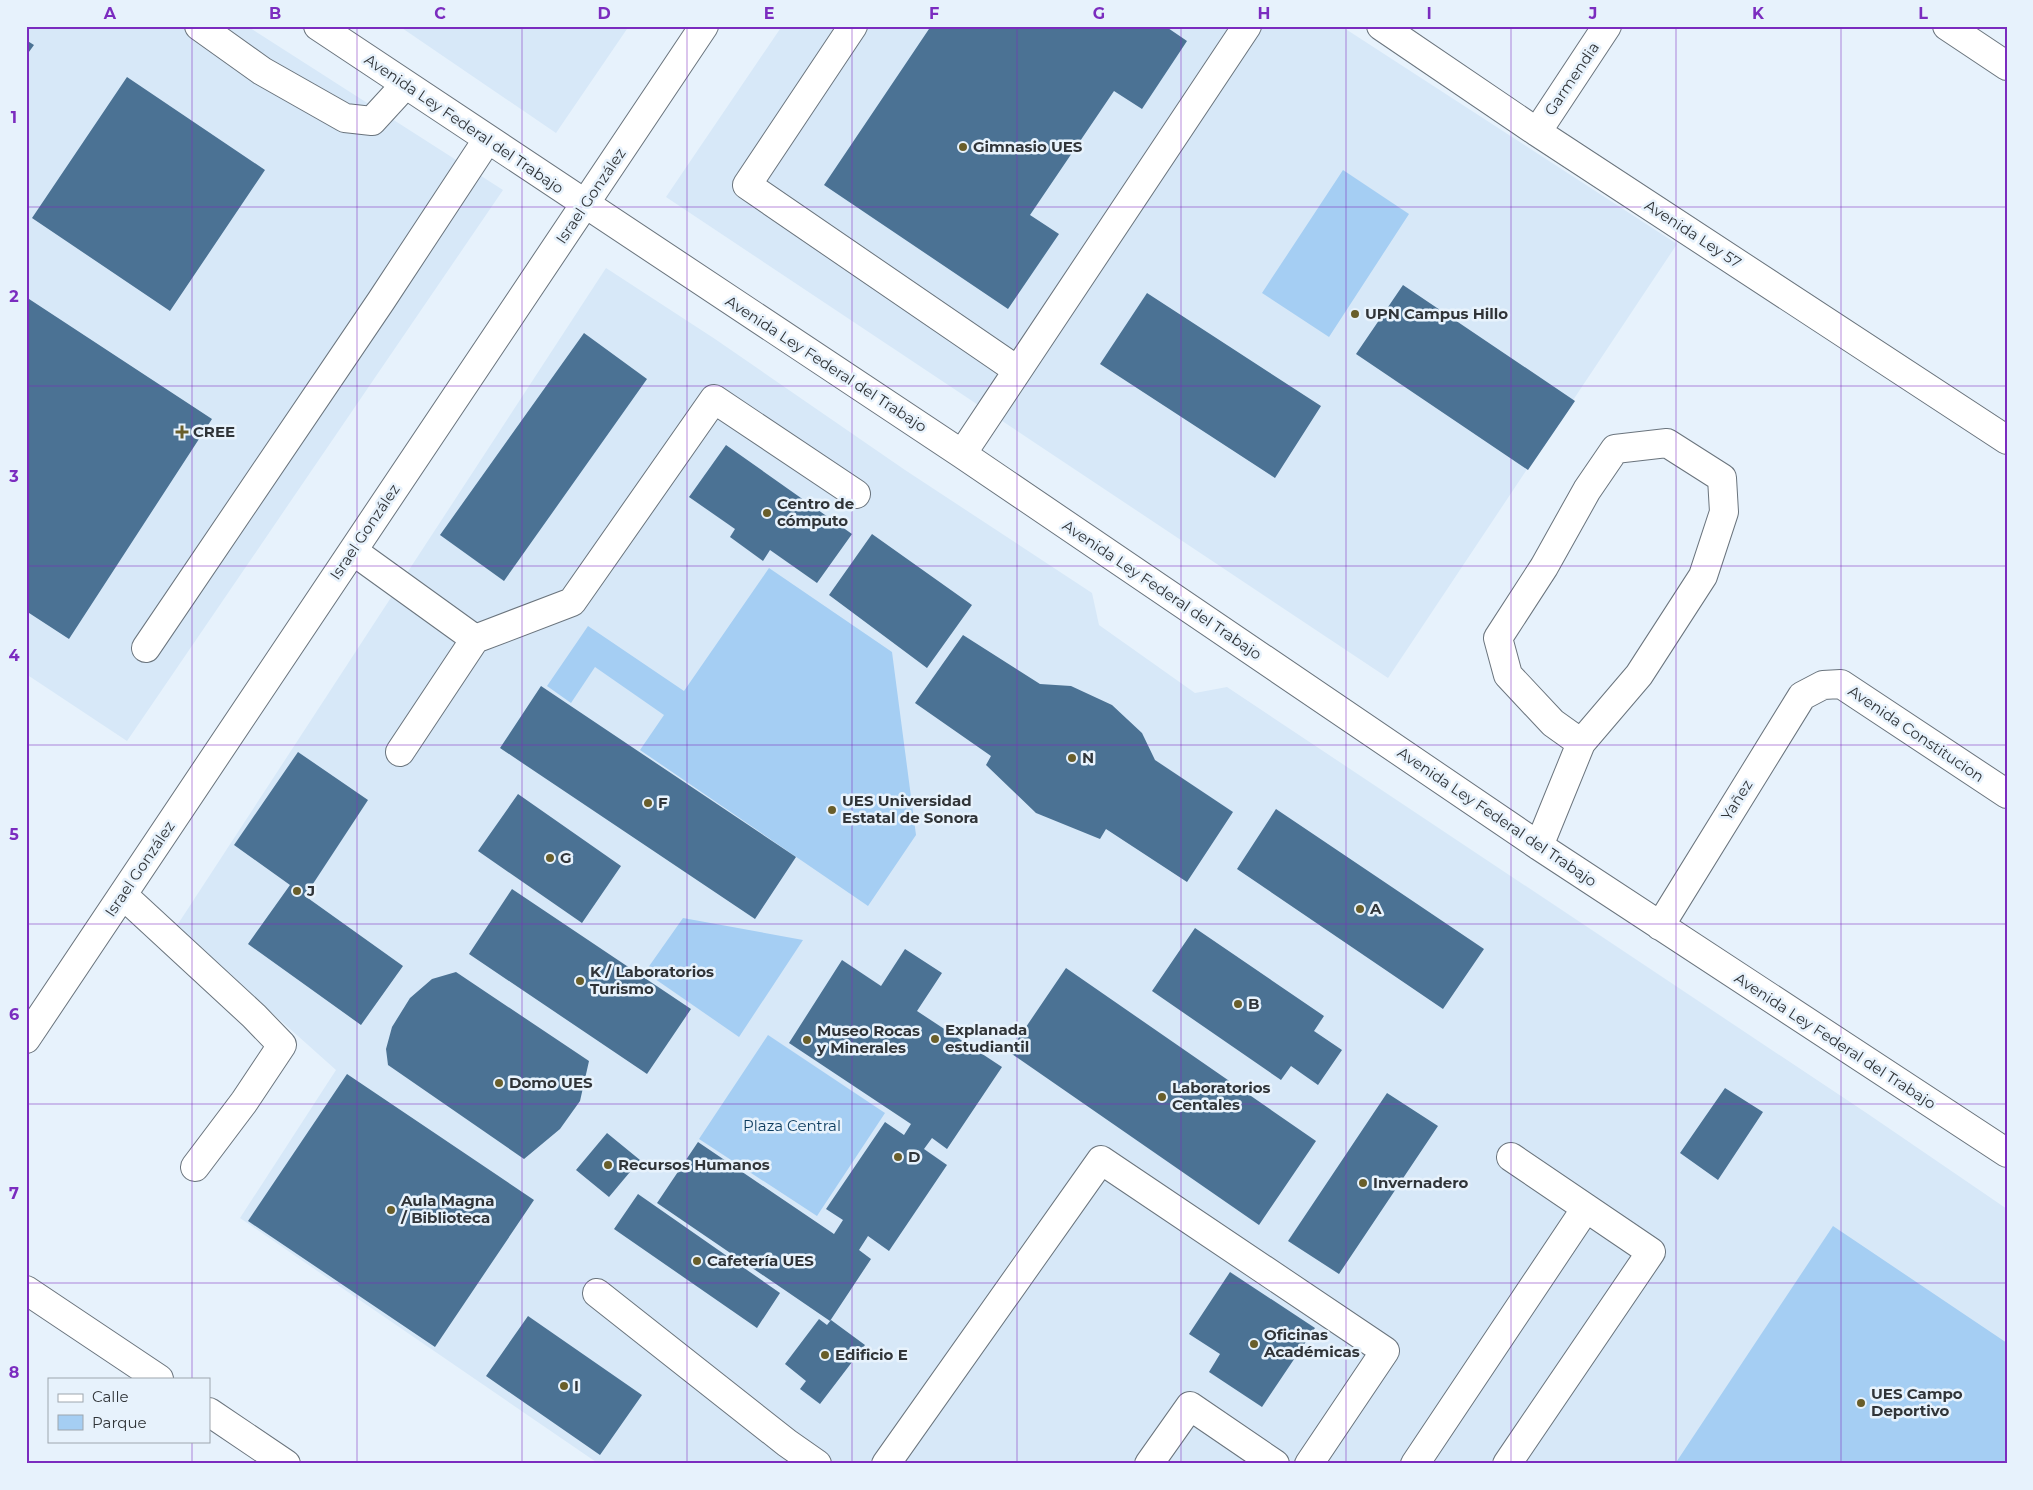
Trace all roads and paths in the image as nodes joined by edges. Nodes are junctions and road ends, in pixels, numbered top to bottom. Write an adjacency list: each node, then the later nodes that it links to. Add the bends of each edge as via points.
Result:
1 (199, 26): 10 (street, via 262,71 345,118 372,121)
2 (318, 26): 10 (street, Avenida Ley Federal del Trabajo)
3 (704, 26): 13 (street, Israel González)
4 (853, 26): 14 (street, via 747,185)
5 (1247, 26): 14 (street)
6 (1382, 26): 11 (street, Avenida Ley 57)
7 (1607, 26): 11 (street, Garmendia)
8 (1947, 26): 9 (street)
9 (2007, 66)
10 (405, 85): 12 (street, Avenida Ley Federal del Trabajo)
11 (1537, 132): 15 (street, Avenida Ley 57)
12 (487, 140): 13 (street, Avenida Ley Federal del Trabajo); 20 (street)
13 (585, 205): 16 (street, Avenida Ley Federal del Trabajo); 18 (street, Israel González)
14 (1017, 370): 16 (street)
15 (2007, 440)
16 (962, 454): 25 (street, Avenida Ley Federal del Trabajo)
17 (856, 494): 19 (street, via 714,399 572,602)
18 (353, 551): 19 (street); 26 (street, Israel González)
19 (476, 639): 23 (street)
20 (146, 648)
21 (1823, 685): 24 (street, Avenida Constitucion, via 1842,684); 27 (street, Yañez, via 1802,696)
22 (1581, 743): 22 (street, via 1639,675 1703,576 1724,512 1722,478 1667,443 1615,449 1498,638 1508,675 1553,723); 25 (street)
23 (400, 752)
24 (2007, 794)
25 (1539, 846): 27 (street, Avenida Ley Federal del Trabajo)
26 (123, 895): 28 (street, Israel González); 31 (street, via 282,1046)
27 (1660, 926): 29 (street, Avenida Ley Federal del Trabajo)
28 (26, 1039)
29 (2007, 1153)
30 (1511, 1157): 32 (street)
31 (195, 1167)
32 (1586, 1208): 43 (street); 44 (street, via 1651,1252)
33 (26, 1290): 35 (street)
34 (597, 1293): 38 (street)
35 (158, 1378)
36 (210, 1413): 37 (street)
37 (286, 1464)
38 (816, 1464)
39 (886, 1464): 42 (street, via 1101,1160 1385,1351)
40 (1149, 1464): 41 (street, via 1190,1406)
41 (1274, 1464)
42 (1309, 1464)
43 (1415, 1464)
44 (1508, 1464)

